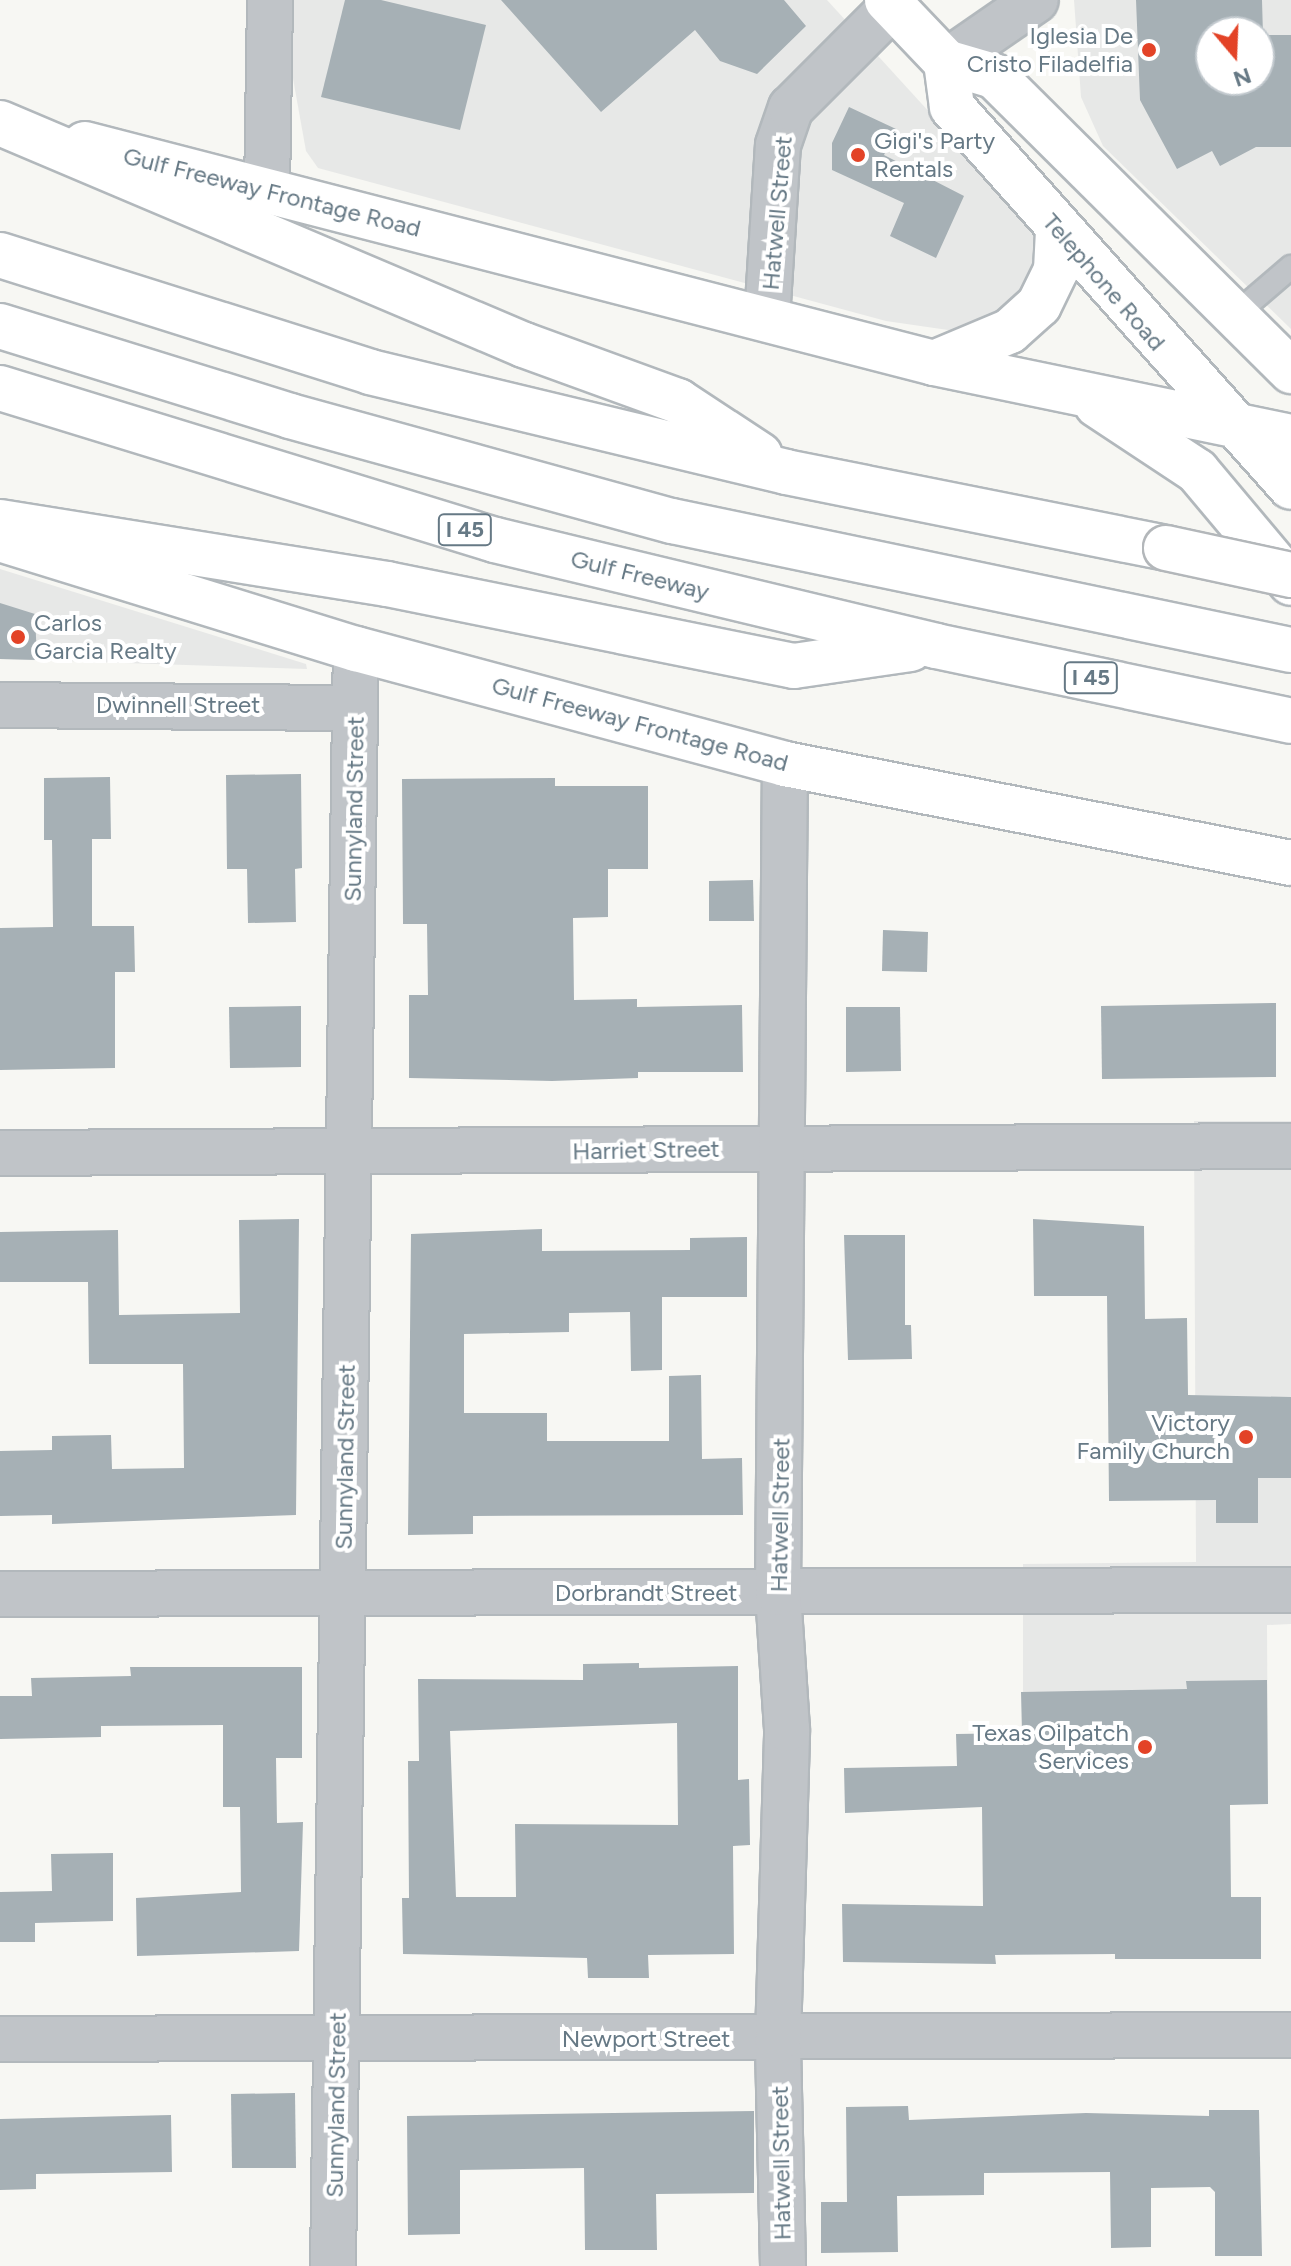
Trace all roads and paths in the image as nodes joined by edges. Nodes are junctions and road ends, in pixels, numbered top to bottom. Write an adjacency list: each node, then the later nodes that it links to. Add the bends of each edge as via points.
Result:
1 (270, 0): 6 (street)
2 (1036, 0): 4 (street)
3 (890, 3): 4 (main road); 11 (street, Hatwell Street, via 791,108 778,145)
4 (946, 62): 7 (main road, Telephone Road, via 952,107); 10 (main road, via 994,76)
5 (0, 123): 6 (main road, Gulf Freeway Frontage Road); 19 (main road, via 524,345 678,401)
6 (267, 191): 11 (main road, Gulf Freeway Frontage Road)
7 (1058, 230): 13 (main road, via 1056,270 1039,305 1010,331); 17 (main road, Telephone Road)
8 (0, 255): 19 (main road, via 370,372)
9 (1291, 267): 10 (lane)
10 (1235, 315): 14 (main road)
11 (767, 319): 13 (main road, Gulf Freeway Frontage Road)
12 (0, 326): 26 (main road, via 290,416 672,521)
13 (934, 363): 16 (main road, Gulf Freeway Frontage Road)
14 (1291, 370)
15 (0, 388): 25 (main road, Gulf Freeway / I 45, via 495,540)
16 (1078, 393): 17 (main road, Gulf Freeway Frontage Road); 24 (main road, via 1197,471)
17 (1230, 424): 18 (main road, Gulf Freeway Frontage Road); 20 (main road, Telephone Road)
18 (1291, 437)
19 (786, 472): 23 (main road, bridge)
20 (1291, 487)
21 (0, 522): 25 (main road, via 387,584 794,666)
22 (0, 539): 27 (main road, Gulf Freeway Frontage Road)
23 (1291, 575)
24 (1291, 583)
25 (936, 646): 30 (main road, Gulf Freeway / I 45)
26 (1271, 646)
27 (356, 649): 29 (street, Sunnyland Street); 31 (main road, Gulf Freeway Frontage Road)
28 (0, 705): 29 (street, Dwinnell Street)
29 (355, 708): 36 (street, Sunnyland Street)
30 (1291, 721)
31 (785, 764): 32 (main road, Gulf Freeway Frontage Road); 34 (street, Hatwell Street)
32 (1291, 863)
33 (1291, 1146): 34 (street, Harriet Street)
34 (785, 1149): 36 (street, Harriet Street); 39 (street, Hatwell Street)
35 (0, 1153): 36 (street, Harriet Street)
36 (351, 1153): 38 (street, Sunnyland Street)
37 (1291, 1590): 39 (street, Dorbrandt Street)
38 (342, 1593): 39 (street, Dorbrandt Street); 40 (street, Dorbrandt Street); 43 (street, Sunnyland Street)
39 (778, 1593): 44 (street, Hatwell Street, via 787,1729)
40 (0, 1594)
41 (1291, 2035): 44 (street, Newport Street)
42 (0, 2039): 43 (street, Newport Street)
43 (337, 2039): 44 (street, Newport Street); 45 (street, Sunnyland Street)
44 (778, 2039): 46 (street, Hatwell Street)
45 (333, 2266)
46 (783, 2266)

